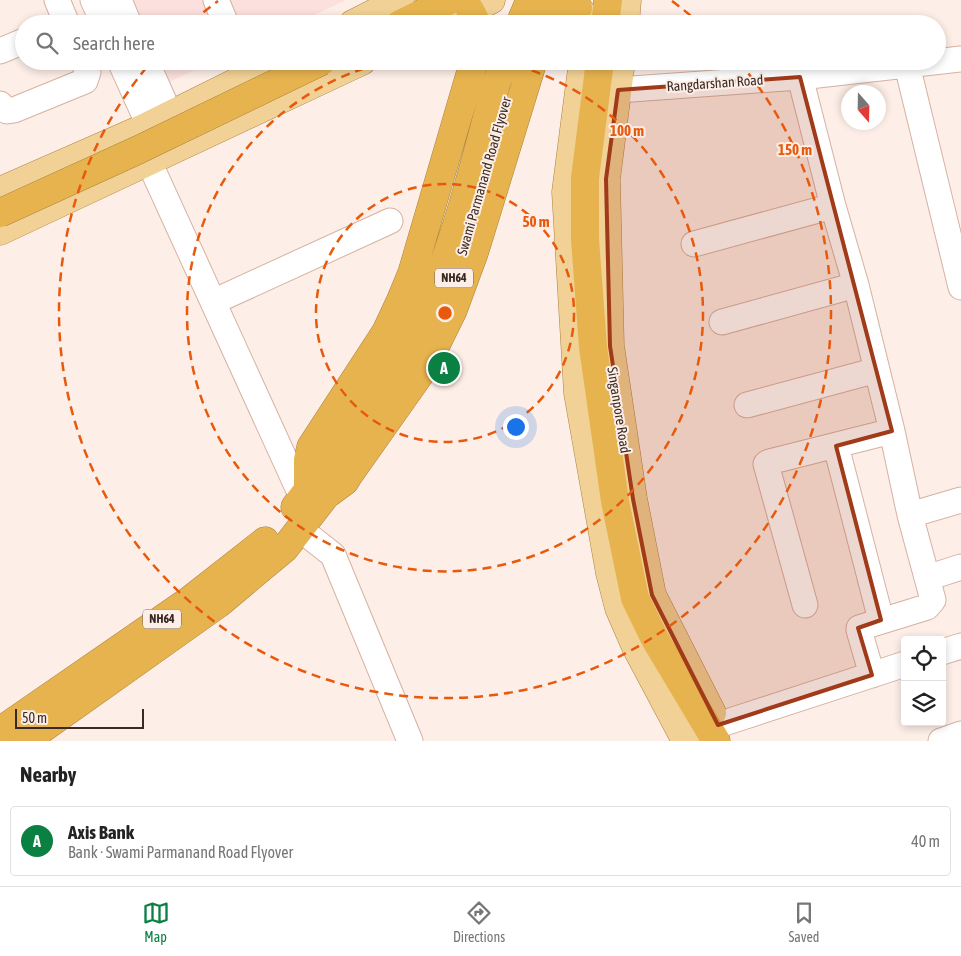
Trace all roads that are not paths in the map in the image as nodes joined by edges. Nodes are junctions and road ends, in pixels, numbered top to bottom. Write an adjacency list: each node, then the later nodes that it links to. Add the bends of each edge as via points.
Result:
1 (57, 0): 12 (street)
2 (93, 0): 13 (street)
3 (119, 0): 14 (street)
4 (216, 0): 15 (street)
5 (400, 0): 16 (main road)
6 (530, 0): 19 (highway)
7 (546, 0): 20 (highway)
8 (606, 0): 11 (main road, via 584,3); 22 (highway)
9 (627, 0): 23 (main road)
10 (472, 8): 17 (highway); 18 (main road)
11 (577, 8): 21 (highway)
12 (63, 15)
13 (100, 15)
14 (125, 15)
15 (222, 15)
16 (371, 15)
17 (440, 15)
18 (458, 15)
19 (524, 15)
20 (539, 15)
21 (549, 15)
22 (605, 15)
23 (626, 15)
24 (15, 45): 25 (street)
25 (0, 51)
26 (961, 59): 27 (street, Rangdarshan Road)
27 (946, 61)
28 (85, 70): 46 (street, via 85,81 14,110 7,111)
29 (89, 70): 30 (street, via 95,74)
30 (113, 70)
31 (132, 70): 47 (street)
32 (243, 70): 47 (main road)
33 (303, 70): 51 (highway, bridge)
34 (343, 70): 48 (main road)
35 (471, 70): 64 (highway, via 412,273 386,332 311,447 308,460)
36 (501, 70): 63 (highway, Swami Parmanand Road Flyover / NH64, via 436,284 387,380)
37 (517, 70): 63 (highway, Swami Parmanand Road Flyover / NH64, via 468,235 428,339 400,387)
38 (530, 70): 64 (highway, via 469,269 437,344 425,367 345,481)
39 (583, 70): 81 (main road, via 566,192 578,393 619,608)
40 (599, 70): 76 (highway, via 585,178 584,239 593,347 615,501 635,598 655,639)
41 (620, 70): 45 (main road, Singanpore Road)
42 (862, 70): 44 (street, Rangdarshan Road)
43 (908, 70): 56 (street)
44 (800, 77): 45 (street, Rangdarshan Road); 50 (street)
45 (618, 90): 76 (main road, Singanpore Road, via 606,179 610,346 633,499 652,595)
46 (0, 104)
47 (151, 124): 48 (street); 49 (main road)
48 (149, 161): 53 (main road); 57 (street)
49 (0, 191)
50 (834, 206): 54 (street); 55 (street)
51 (0, 213)
52 (390, 221): 57 (street)
53 (0, 231)
54 (694, 244)
55 (856, 285): 58 (street); 59 (street)
56 (961, 287)
57 (213, 302): 64 (street)
58 (722, 322)
59 (877, 370): 60 (street); 61 (street)
60 (747, 405)
61 (892, 431): 62 (street); 66 (street)
62 (836, 446): 70 (street, via 769,462 766,466); 71 (street)
63 (333, 470): 64 (highway, Swami Parmanand Road Flyover / NH64)
64 (312, 494): 67 (highway, NH64); 77 (highway, NH64, via 266,540 190,600)
65 (961, 500): 66 (street)
66 (910, 515): 69 (street)
67 (300, 530): 79 (highway, NH64, via 285,548 218,604); 80 (street, via 333,555)
68 (961, 567): 69 (street)
69 (927, 578): 71 (street, via 933,600 930,605)
70 (805, 605)
71 (881, 620): 75 (street, via 859,629)
72 (961, 646): 73 (street)
73 (946, 651)
74 (901, 665): 75 (street)
75 (872, 675): 76 (street)
76 (714, 729)
77 (0, 731)
78 (961, 734): 82 (street)
79 (37, 737)
80 (410, 741)
81 (686, 741)
82 (940, 741)

